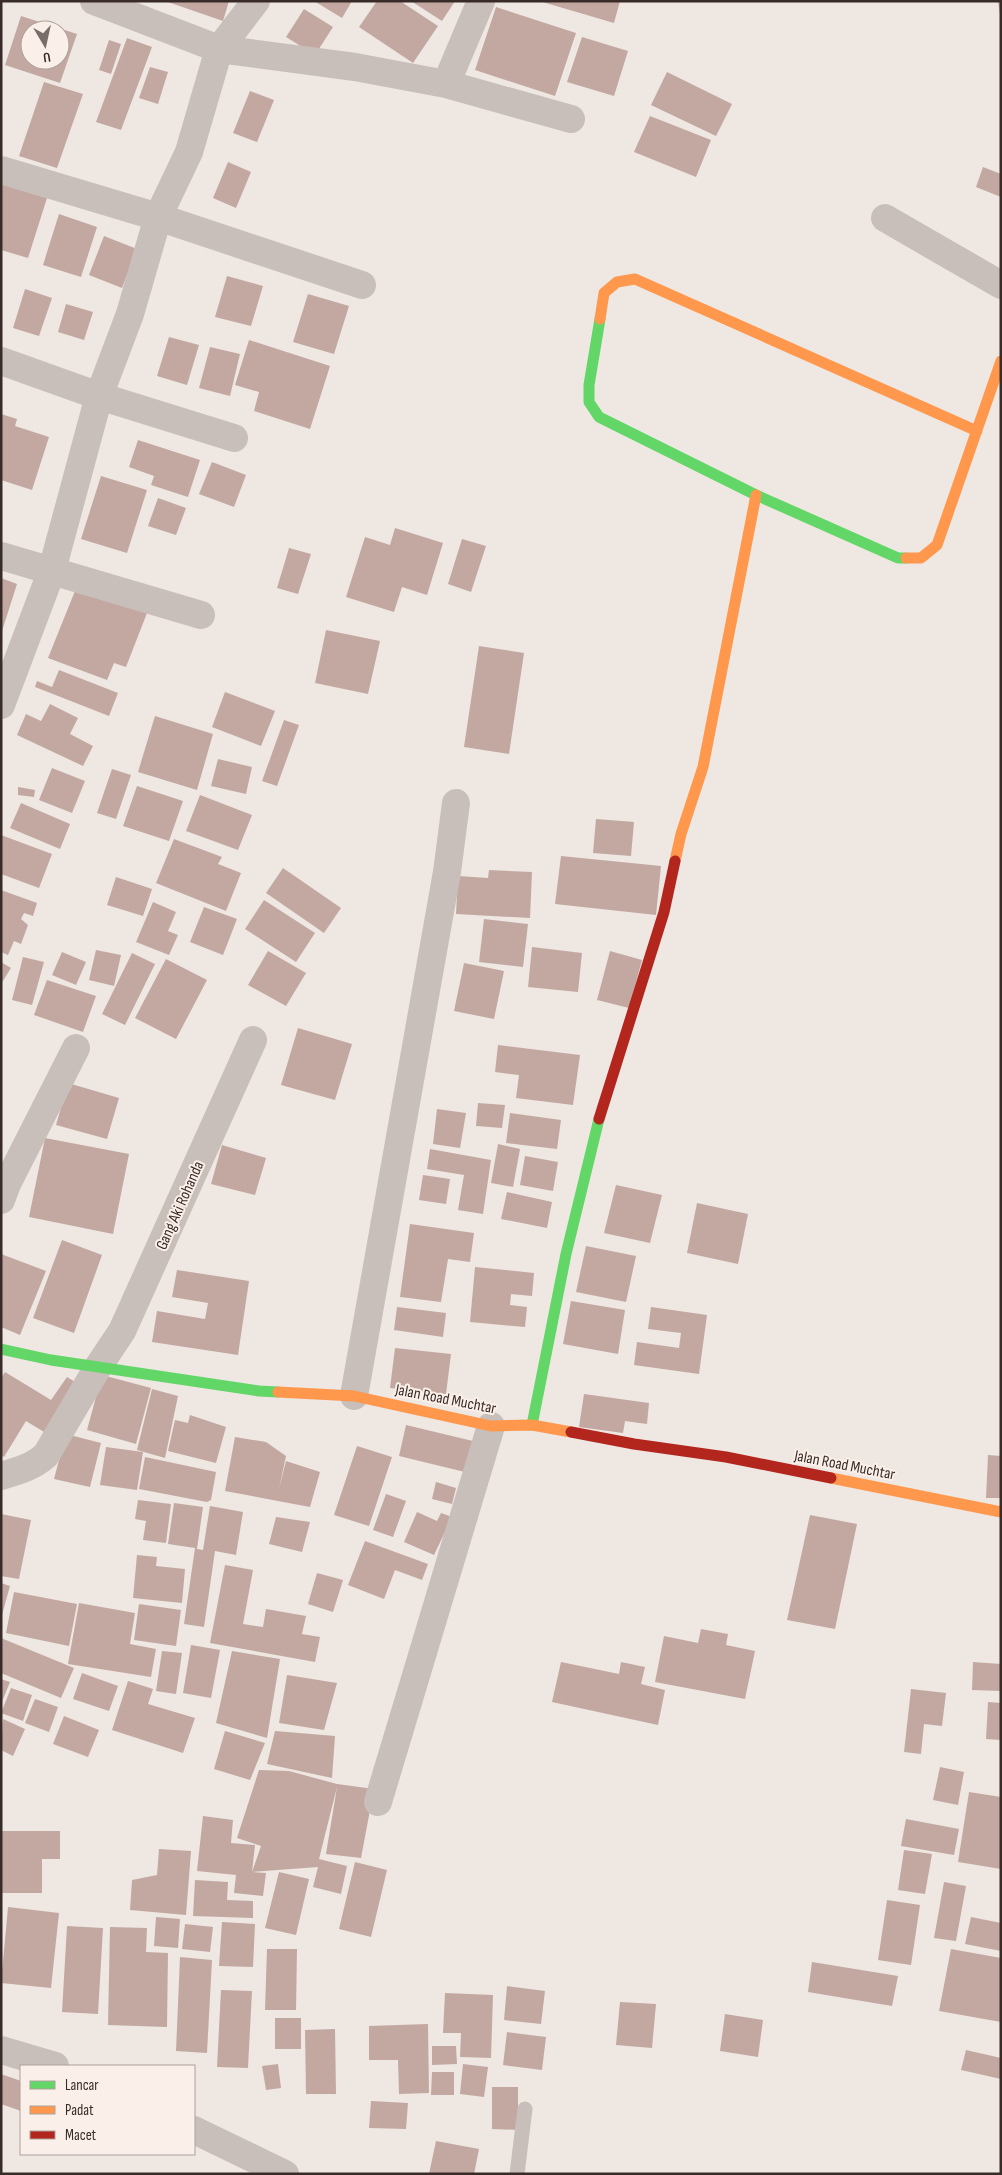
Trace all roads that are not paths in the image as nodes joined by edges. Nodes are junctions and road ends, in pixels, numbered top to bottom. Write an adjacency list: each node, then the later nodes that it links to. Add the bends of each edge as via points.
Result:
1 (94, 1): 4 (street)
2 (256, 1): 4 (street)
3 (481, 1): 5 (street)
4 (219, 49): 5 (street, via 355,67); 8 (street, via 189,152)
5 (446, 84): 6 (street)
6 (571, 118)
7 (1, 170): 8 (street)
8 (158, 216): 10 (street); 14 (street, via 130,314)
9 (886, 218): 11 (street)
10 (362, 285)
11 (1001, 285)
12 (1, 361): 14 (street)
13 (1001, 361): 15 (street)
14 (99, 396): 16 (street); 19 (street)
15 (977, 431): 17 (street, via 937,545 921,558 898,558); 17 (street, via 635,279 617,282 604,293 589,402 599,417)
16 (234, 438)
17 (756, 495): 29 (street, via 703,766 681,834 664,912 602,1108 566,1254)
18 (1, 556): 19 (street)
19 (52, 570): 20 (street); 21 (street)
20 (201, 615)
21 (1, 705)
22 (456, 803): 28 (street, via 447,872)
23 (253, 1040): 27 (street, Gang Aki Rohanda, via 122,1331)
24 (76, 1048): 25 (street)
25 (1, 1200)
26 (1, 1349): 27 (street, Jalan Road Muchtar)
27 (98, 1367): 28 (street, Jalan Road Muchtar, via 259,1391); 31 (street, Gang Aki Rohanda, via 46,1455 26,1468)
28 (354, 1396): 30 (street, Jalan Road Muchtar)
29 (532, 1425): 30 (street, Jalan Road Muchtar); 32 (street, Jalan Road Muchtar, via 726,1457)
30 (491, 1426): 33 (street)
31 (1, 1476)
32 (1001, 1512)
33 (378, 1802)
34 (1, 2050): 35 (street)
35 (52, 2065)
36 (525, 2110): 39 (lane)
37 (195, 2130): 38 (street)
38 (285, 2174)
39 (517, 2174)

